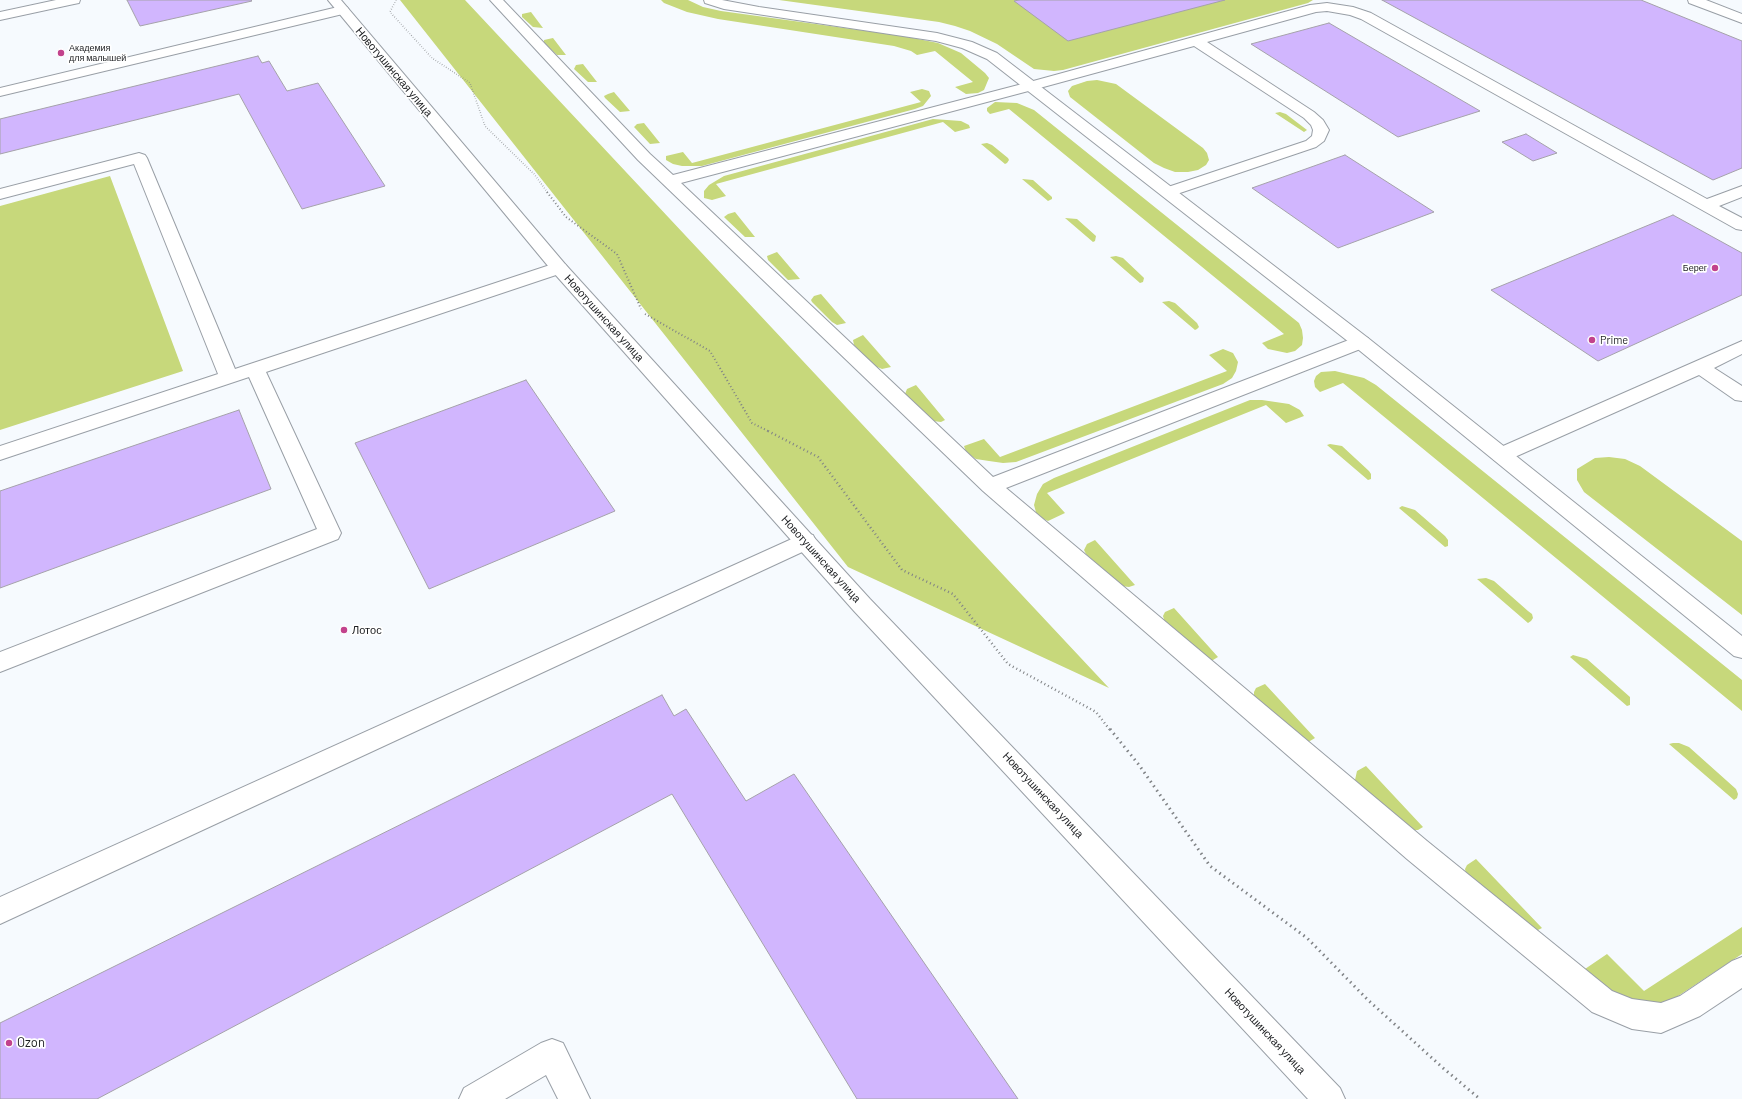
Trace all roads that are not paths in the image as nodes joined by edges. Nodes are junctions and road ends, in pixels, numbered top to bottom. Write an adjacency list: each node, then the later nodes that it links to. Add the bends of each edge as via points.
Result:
1 (74, 0): 7 (street)
2 (496, 0): 13 (street, via 644,157)
3 (710, 0): 11 (street, via 752,10 937,37 967,45 992,56)
4 (1338, 0): 8 (street)
5 (1694, 0): 9 (street)
6 (338, 5): 12 (street); 19 (street, Новотушинская улица)
7 (0, 16)
8 (1366, 16): 10 (street, via 1340,8 1315,8); 17 (street)
9 (1742, 19)
10 (1196, 41): 11 (street); 15 (street, via 1309,115 1318,123 1321,130 1319,138 1311,144)
11 (1031, 86): 13 (street); 15 (street)
12 (0, 92)
13 (670, 181): 28 (street)
14 (1742, 190): 17 (street)
15 (1168, 192): 20 (street)
16 (0, 194): 24 (street, via 139,158)
17 (1707, 205): 18 (street)
18 (1742, 225)
19 (560, 268): 23 (street); 29 (street, Новотушинская улица)
20 (1361, 342): 27 (street); 28 (street)
21 (1742, 347): 22 (street)
22 (1700, 367): 25 (street); 27 (street)
23 (255, 369): 24 (street); 31 (street, via 330,533)
24 (229, 378): 26 (street)
25 (1742, 395)
26 (0, 453)
27 (1501, 455): 30 (street)
28 (990, 486): 33 (street, via 1539,953 1602,1002 1632,1014 1661,1018 1690,1006)
29 (805, 541): 32 (street); 36 (street, Новотушинская улица, via 862,605)
30 (1742, 648)
31 (0, 662)
32 (0, 911)
33 (1742, 971)
34 (475, 1099): 35 (street, via 552,1054)
35 (574, 1099)
36 (1329, 1099)

